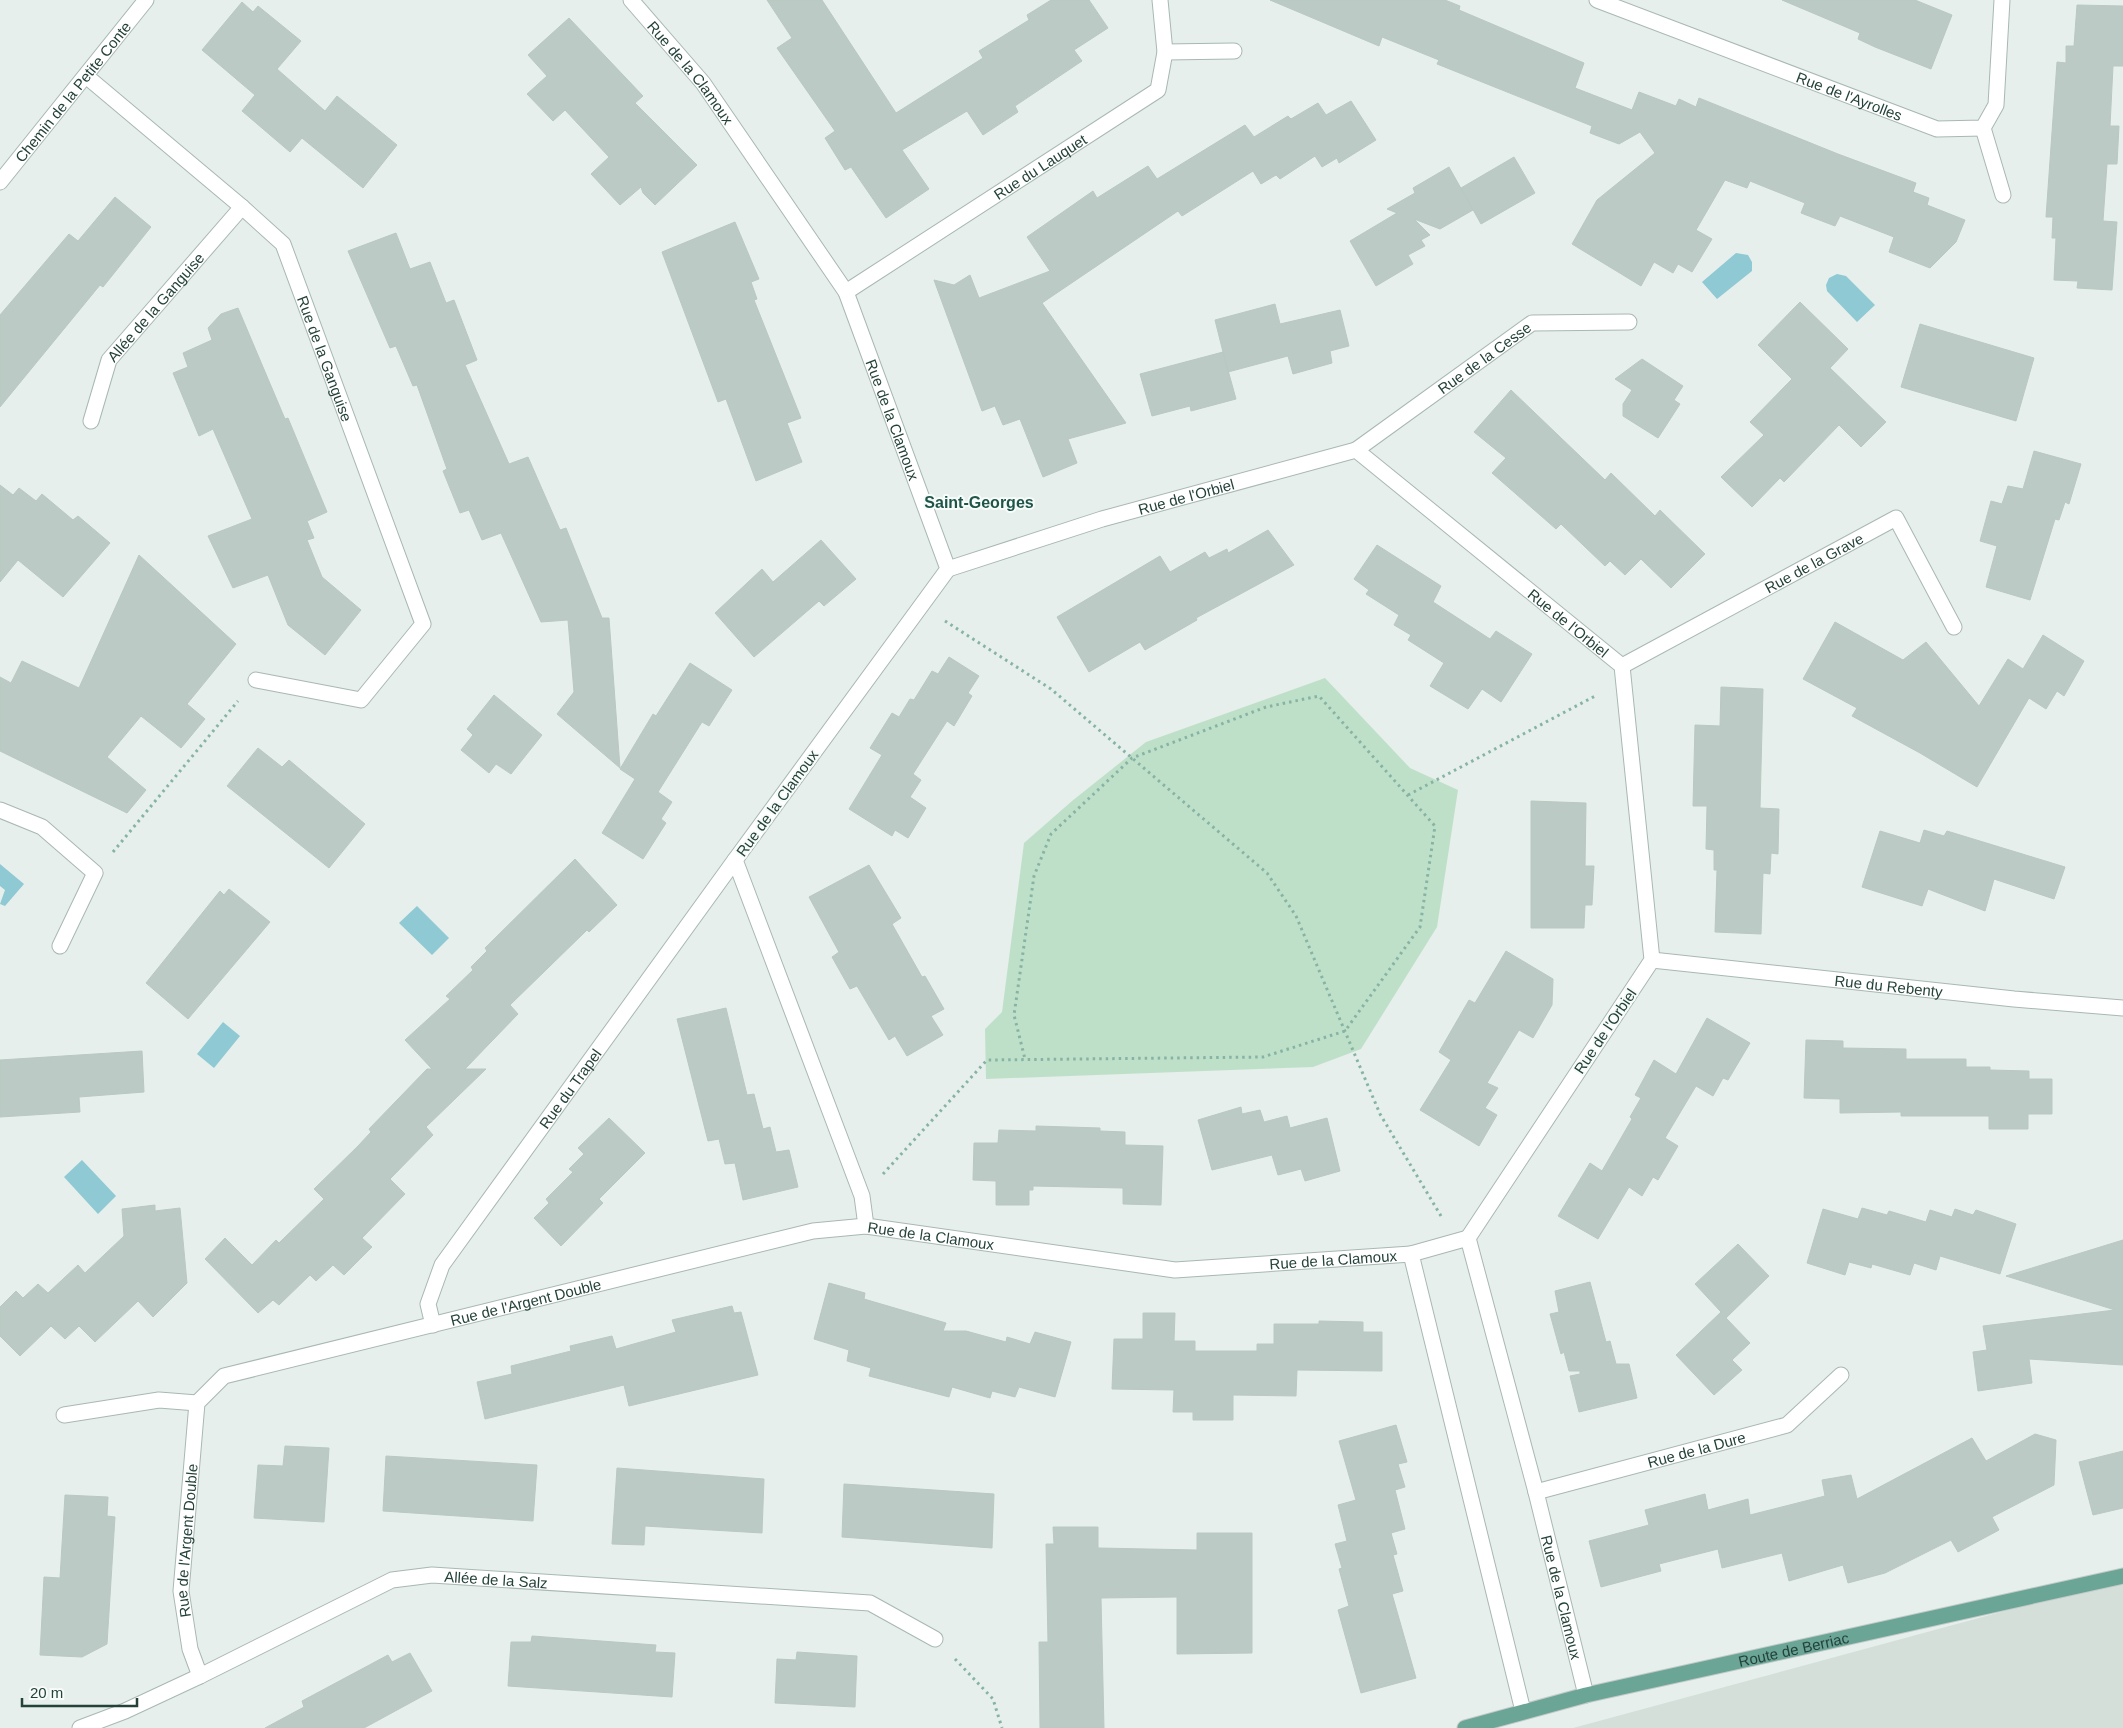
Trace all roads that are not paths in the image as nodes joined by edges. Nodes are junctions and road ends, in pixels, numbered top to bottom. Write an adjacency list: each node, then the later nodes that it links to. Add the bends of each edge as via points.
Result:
1 (146, 0): 8 (street, Chemin de la Petite Conte)
2 (631, 0): 13 (street, Rue de la Clamoux, via 703,83)
3 (1160, 0): 6 (street, Rue du Lauquet)
4 (1597, 0): 9 (street, Rue de l'Ayrolles, via 1938,129)
5 (2002, 0): 9 (street, via 1996,105)
6 (1165, 52): 7 (street); 13 (street, Rue du Lauquet, via 1158,90)
7 (1234, 52)
8 (86, 76): 10 (street, Chemin de la Petite Conte); 12 (street, Rue de la Ganguise)
9 (1983, 128): 11 (street)
10 (0, 182)
11 (2003, 195)
12 (242, 207): 15 (street, Allée de la Ganguise, via 109,360); 20 (street, Rue de la Ganguise, via 283,244 423,624 361,700)
13 (846, 292): 17 (street, Rue de la Clamoux)
14 (1629, 322): 16 (street, Rue de la Cesse, via 1532,323)
15 (91, 421)
16 (1356, 450): 17 (street, Rue de l'Orbiel, via 1102,519); 19 (street, Rue de l'Orbiel)
17 (948, 569): 22 (street, Rue de la Clamoux)
18 (1954, 627): 19 (street, Rue de la Grave, via 1896,518)
19 (1623, 673): 24 (street)
20 (256, 680)
21 (0, 810): 23 (street, via 42,828 95,874)
22 (735, 860): 26 (street, Rue de la Clamoux, via 862,1196); 29 (street, Rue du Trapel, via 442,1265 428,1304)
23 (60, 946)
24 (1652, 960): 25 (street, Rue du Rebenty); 27 (street, Rue de l'Orbiel)
25 (2123, 1008)
26 (866, 1226): 28 (street, Rue de la Clamoux, via 1175,1270); 29 (street, Rue de l'Argent Double, via 814,1231)
27 (1462, 1240): 28 (street, Rue de la Clamoux); 33 (street, Rue de la Clamoux)
28 (1411, 1254): 38 (street, Rue de la Clamoux)
29 (433, 1325): 31 (street, Rue de l'Argent Double, via 224,1376)
30 (1841, 1375): 33 (street, Rue de la Dure, via 1787,1425)
31 (197, 1403): 32 (street, via 159,1400); 36 (street, Rue de l'Argent Double, via 181,1591 190,1650)
32 (64, 1415)
33 (1536, 1492): 37 (street, Rue de la Clamoux)
34 (2123, 1576): 37 (main road, Route de Berriac)
35 (935, 1639): 36 (street, Allée de la Salz, via 870,1603 432,1575 392,1580)
36 (200, 1676): 39 (street, Allée de la Salz)
37 (1586, 1695): 38 (main road, Route de Berriac)
38 (1523, 1712): 40 (main road, Route de Berriac)
39 (80, 1728)
40 (1466, 1728)

